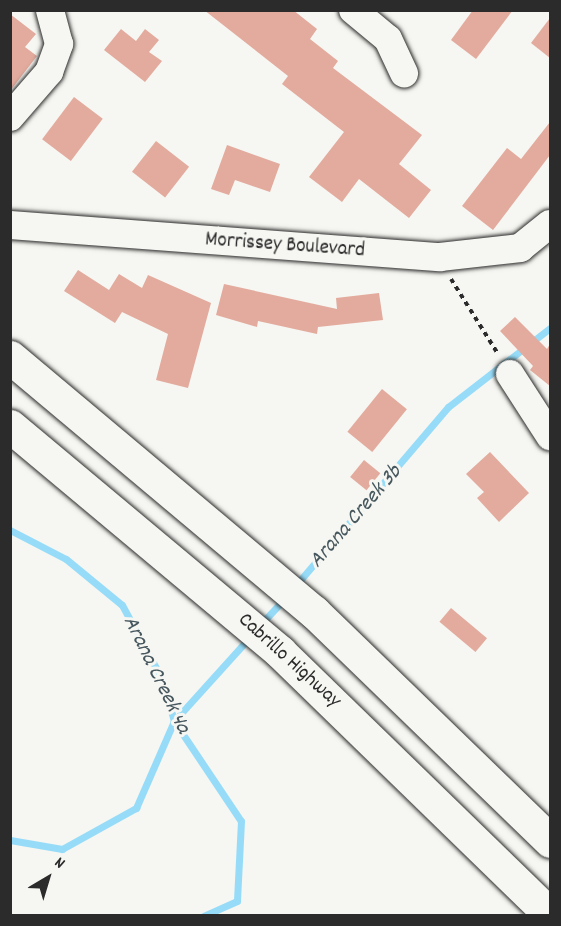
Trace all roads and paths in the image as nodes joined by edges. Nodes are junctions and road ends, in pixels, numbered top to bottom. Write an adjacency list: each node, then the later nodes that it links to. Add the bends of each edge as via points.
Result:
1 (50, 10): 4 (street, via 59,44 49,72)
2 (353, 10): 3 (street, via 388,39)
3 (404, 73)
4 (10, 117)
5 (550, 224): 7 (street, Morrissey Boulevard, via 520,248)
6 (10, 225): 7 (street, Morrissey Boulevard)
7 (440, 257): 9 (path)
8 (10, 357): 12 (highway, via 288,589)
9 (510, 374): 11 (street)
10 (10, 426): 13 (highway, Cabrillo Highway, via 280,652)
11 (550, 436)
12 (550, 841)
13 (550, 915)

